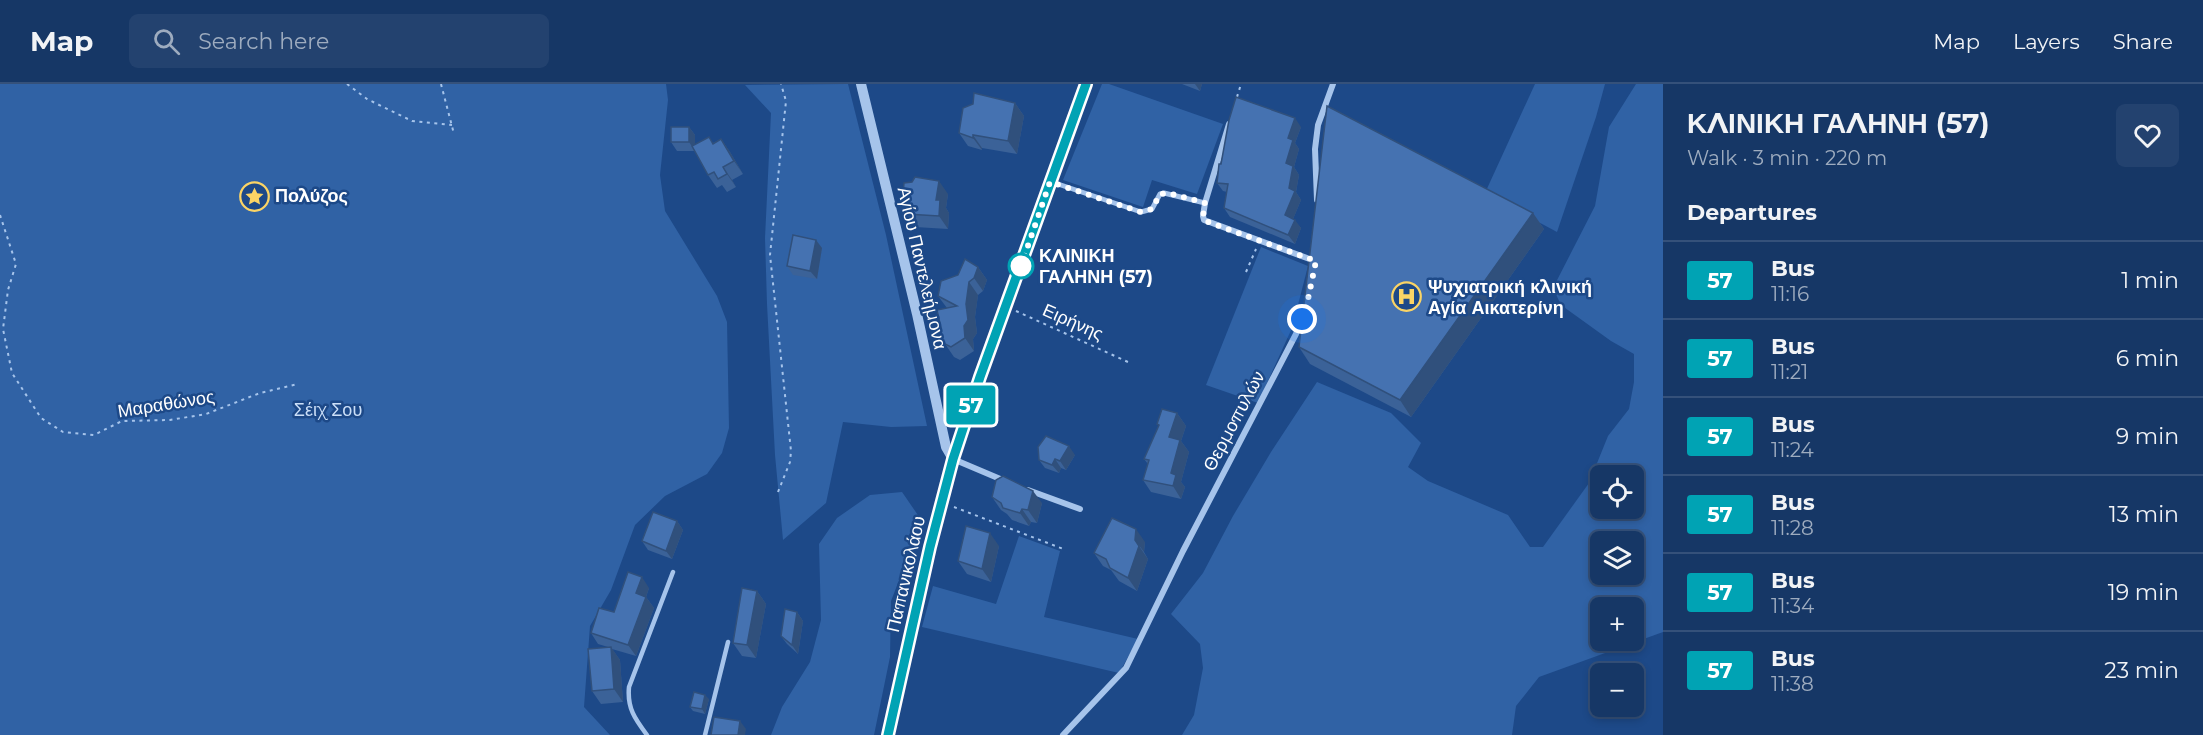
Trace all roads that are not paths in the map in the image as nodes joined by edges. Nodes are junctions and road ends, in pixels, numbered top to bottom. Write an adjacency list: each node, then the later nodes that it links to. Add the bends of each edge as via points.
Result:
1 (861, 84): 12 (street, Αγίου Παντελεήμονα, via 946,447)
2 (1086, 84): 5 (main road, Παπανικολάου)
3 (1333, 84): 7 (street, via 1318,125)
4 (1230, 120): 6 (street)
5 (1050, 182): 6 (street, via 1141,212 1152,209 1164,193); 12 (main road, Παπανικολάου)
6 (1205, 203): 9 (street, via 1204,220)
7 (1317, 204)
8 (1317, 253): 9 (street)
9 (1316, 261): 10 (street)
10 (1314, 272)
11 (1307, 304): 21 (street, Θερμοπυλών, via 1296,334 1126,668)
12 (953, 459): 13 (street); 20 (main road, Παπανικολάου)
13 (1016, 485)
14 (1026, 489): 15 (street)
15 (1080, 509)
16 (673, 572): 18 (lane, via 629,687 633,715)
17 (728, 642): 19 (lane)
18 (647, 735)
19 (705, 735)
20 (888, 735)
21 (1063, 735)

